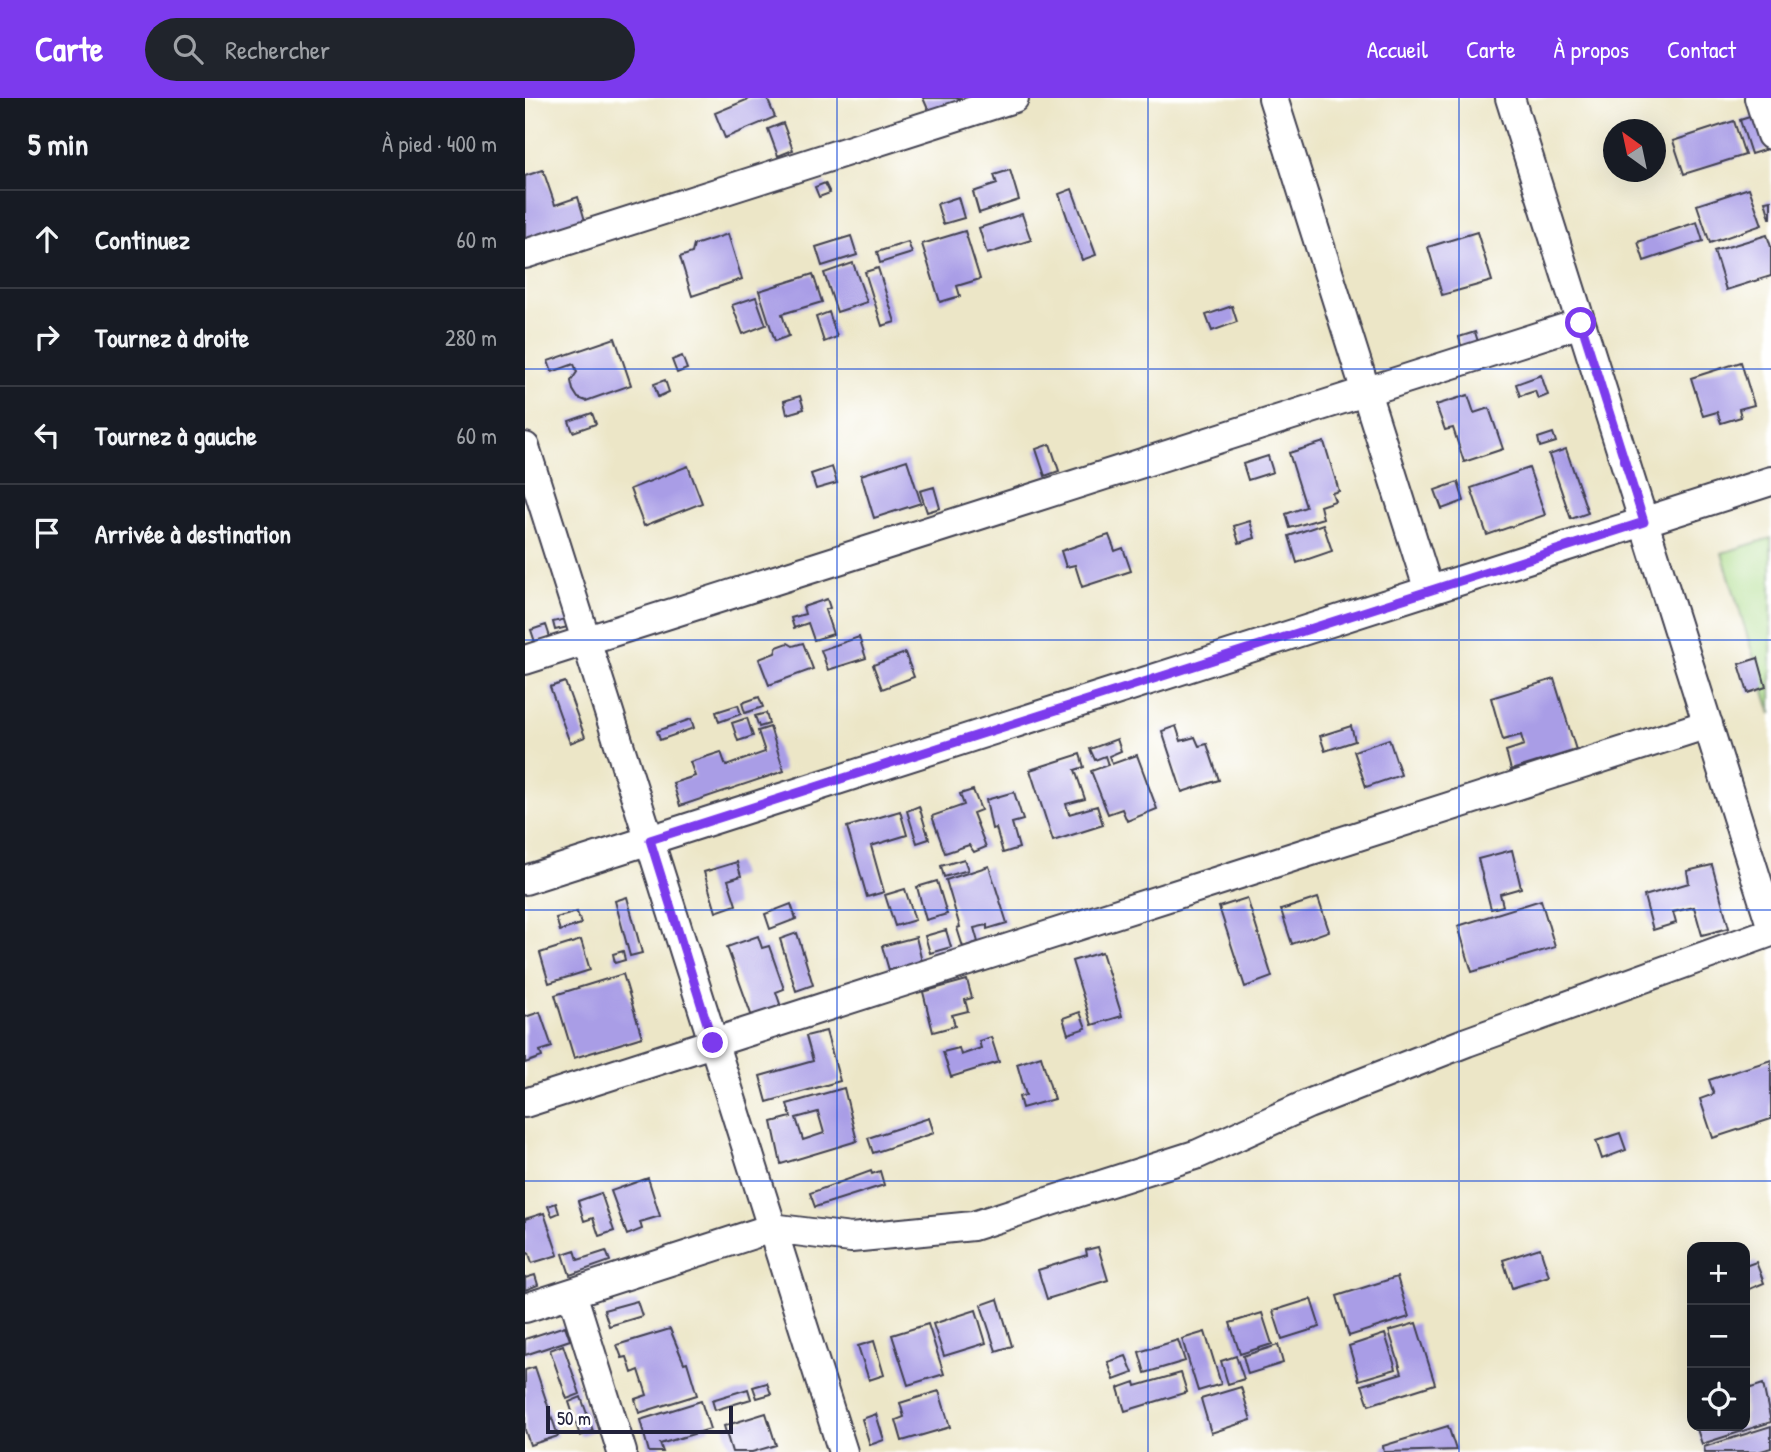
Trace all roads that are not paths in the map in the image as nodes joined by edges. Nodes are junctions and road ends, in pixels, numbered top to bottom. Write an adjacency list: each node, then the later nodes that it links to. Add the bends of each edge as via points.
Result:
1 (1014, 98): 6 (street)
2 (1273, 98): 8 (street)
3 (1510, 98): 7 (street)
4 (1759, 98): 5 (street)
5 (1771, 135)
6 (525, 254)
7 (1581, 323): 8 (street); 11 (street)
8 (1366, 391): 12 (street); 13 (street)
9 (525, 447): 13 (street)
10 (1771, 481): 11 (street)
11 (1644, 522): 12 (street); 15 (street)
12 (1429, 591): 16 (street)
13 (586, 641): 14 (street); 16 (street)
14 (525, 660)
15 (1708, 724): 18 (street); 20 (street)
16 (650, 840): 17 (street); 20 (street)
17 (525, 880)
18 (1771, 925)
19 (1771, 932): 22 (street, via 1467,1042 1308,1104 1198,1154 973,1226 851,1238)
20 (713, 1043): 21 (street); 22 (street)
21 (525, 1103)
22 (772, 1228): 23 (street); 26 (street)
23 (572, 1293): 24 (street); 25 (street)
24 (525, 1308)
25 (622, 1452)
26 (843, 1452)

